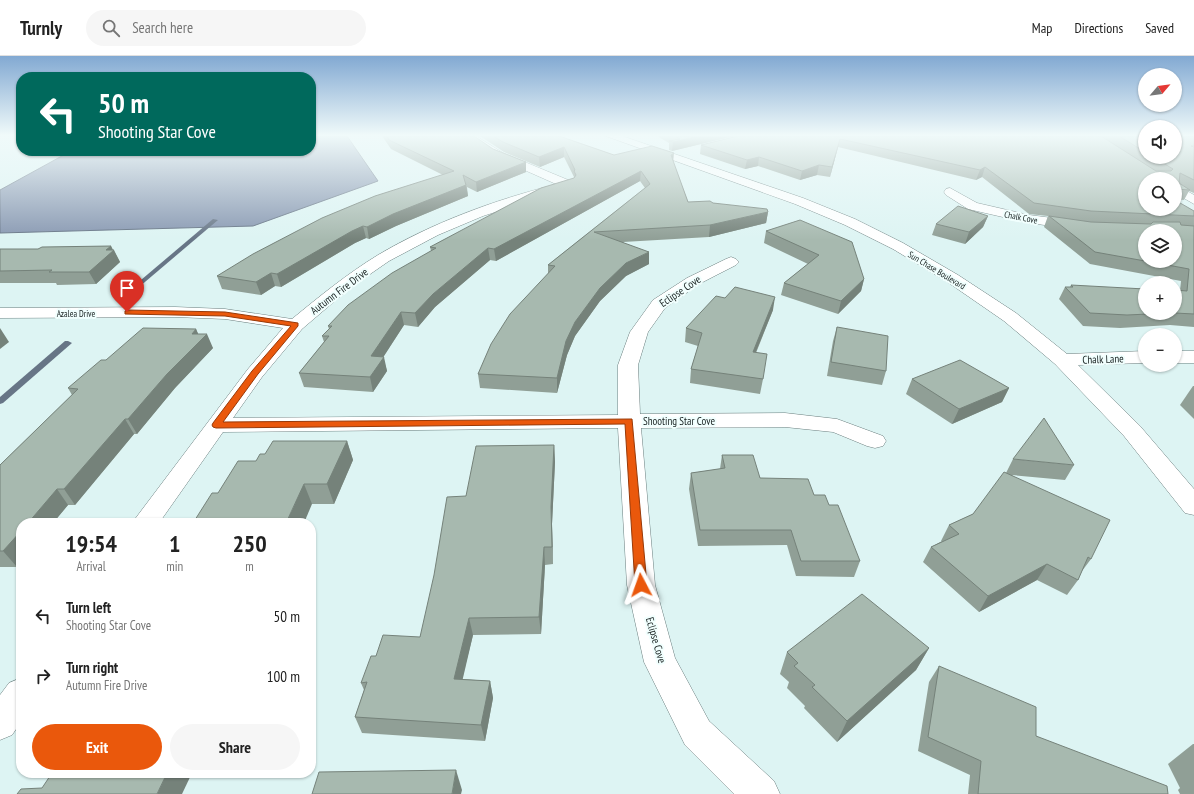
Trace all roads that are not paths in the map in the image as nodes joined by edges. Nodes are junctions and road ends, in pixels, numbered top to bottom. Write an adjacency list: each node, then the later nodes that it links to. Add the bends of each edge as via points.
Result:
1 (535, 170): 9 (street, Autumn Fire Drive, via 568,185 484,210 433,232 384,258 350,281)
2 (709, 170): 13 (street, Sun Chase Boulevard, via 799,201 898,246 1010,317)
3 (950, 192): 6 (street, Chalk Cove, via 973,206 1029,219)
4 (1182, 192): 5 (street)
5 (1194, 200)
6 (1086, 227)
7 (731, 262): 14 (street, Eclipse Cove, via 693,281 659,304 639,332 628,365)
8 (0, 313): 9 (street, Azalea Drive, via 225,314)
9 (296, 325): 15 (street, Autumn Fire Drive, via 255,373)
10 (1138, 357): 13 (street, Chalk Lane)
11 (1182, 357): 12 (street)
12 (1194, 357)
13 (1062, 360): 17 (street, Sun Chase Boulevard, via 1132,431)
14 (629, 421): 15 (street, Shooting Star Cove); 16 (street, Shooting Star Cove, via 785,420 837,426); 21 (street, Eclipse Cove, via 641,585 660,662 697,734)
15 (216, 425): 18 (street, Autumn Fire Drive)
16 (876, 441)
17 (1194, 506)
18 (149, 518)
19 (16, 701): 20 (street)
20 (0, 723)
21 (761, 794)

